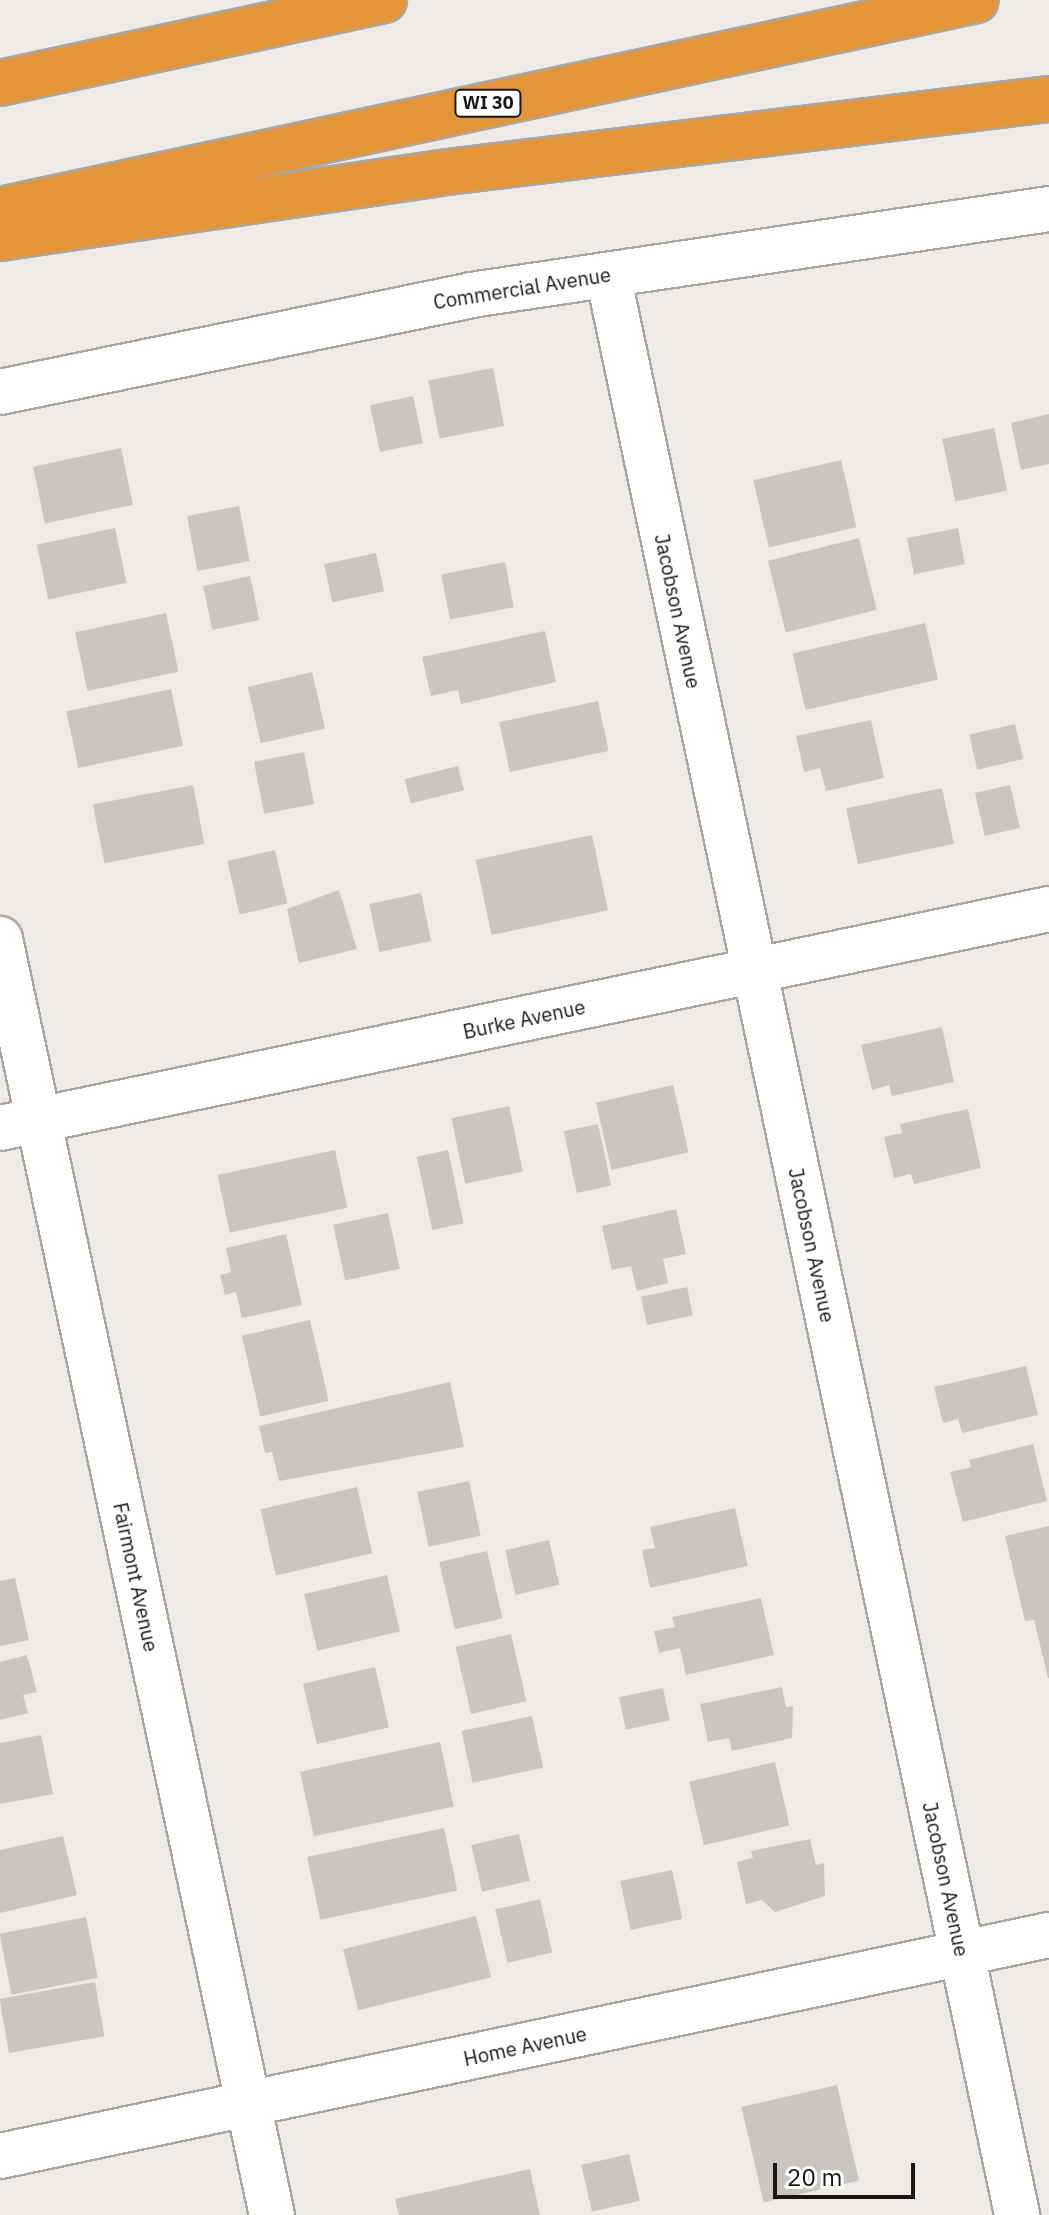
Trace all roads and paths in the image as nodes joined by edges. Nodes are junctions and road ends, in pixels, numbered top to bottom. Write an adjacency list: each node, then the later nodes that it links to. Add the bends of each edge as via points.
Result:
1 (252, 0): 4 (highway)
2 (384, 0): 4 (highway)
3 (976, 0): 7 (highway, WI 30)
4 (0, 83)
5 (1049, 99): 8 (highway, via 439,173)
6 (1049, 209): 9 (street, Commercial Avenue)
7 (0, 210)
8 (0, 238)
9 (608, 275): 10 (street, Commercial Avenue, via 349,317); 13 (street, Jacobson Avenue)
10 (0, 392)
11 (1049, 909): 13 (street, Burke Avenue)
12 (0, 939): 14 (street, Fairmont Avenue)
13 (754, 971): 14 (street, Burke Avenue); 16 (street, Jacobson Avenue)
14 (20, 1124): 17 (street, Fairmont Avenue)
15 (1049, 1935): 16 (street, Home Avenue)
16 (962, 1954): 17 (street, Home Avenue); 20 (street, Jacobson Avenue)
17 (249, 2104): 18 (street, Home Avenue); 19 (street, Fairmont Avenue)
18 (0, 2156)
19 (272, 2215)
20 (1017, 2215)

